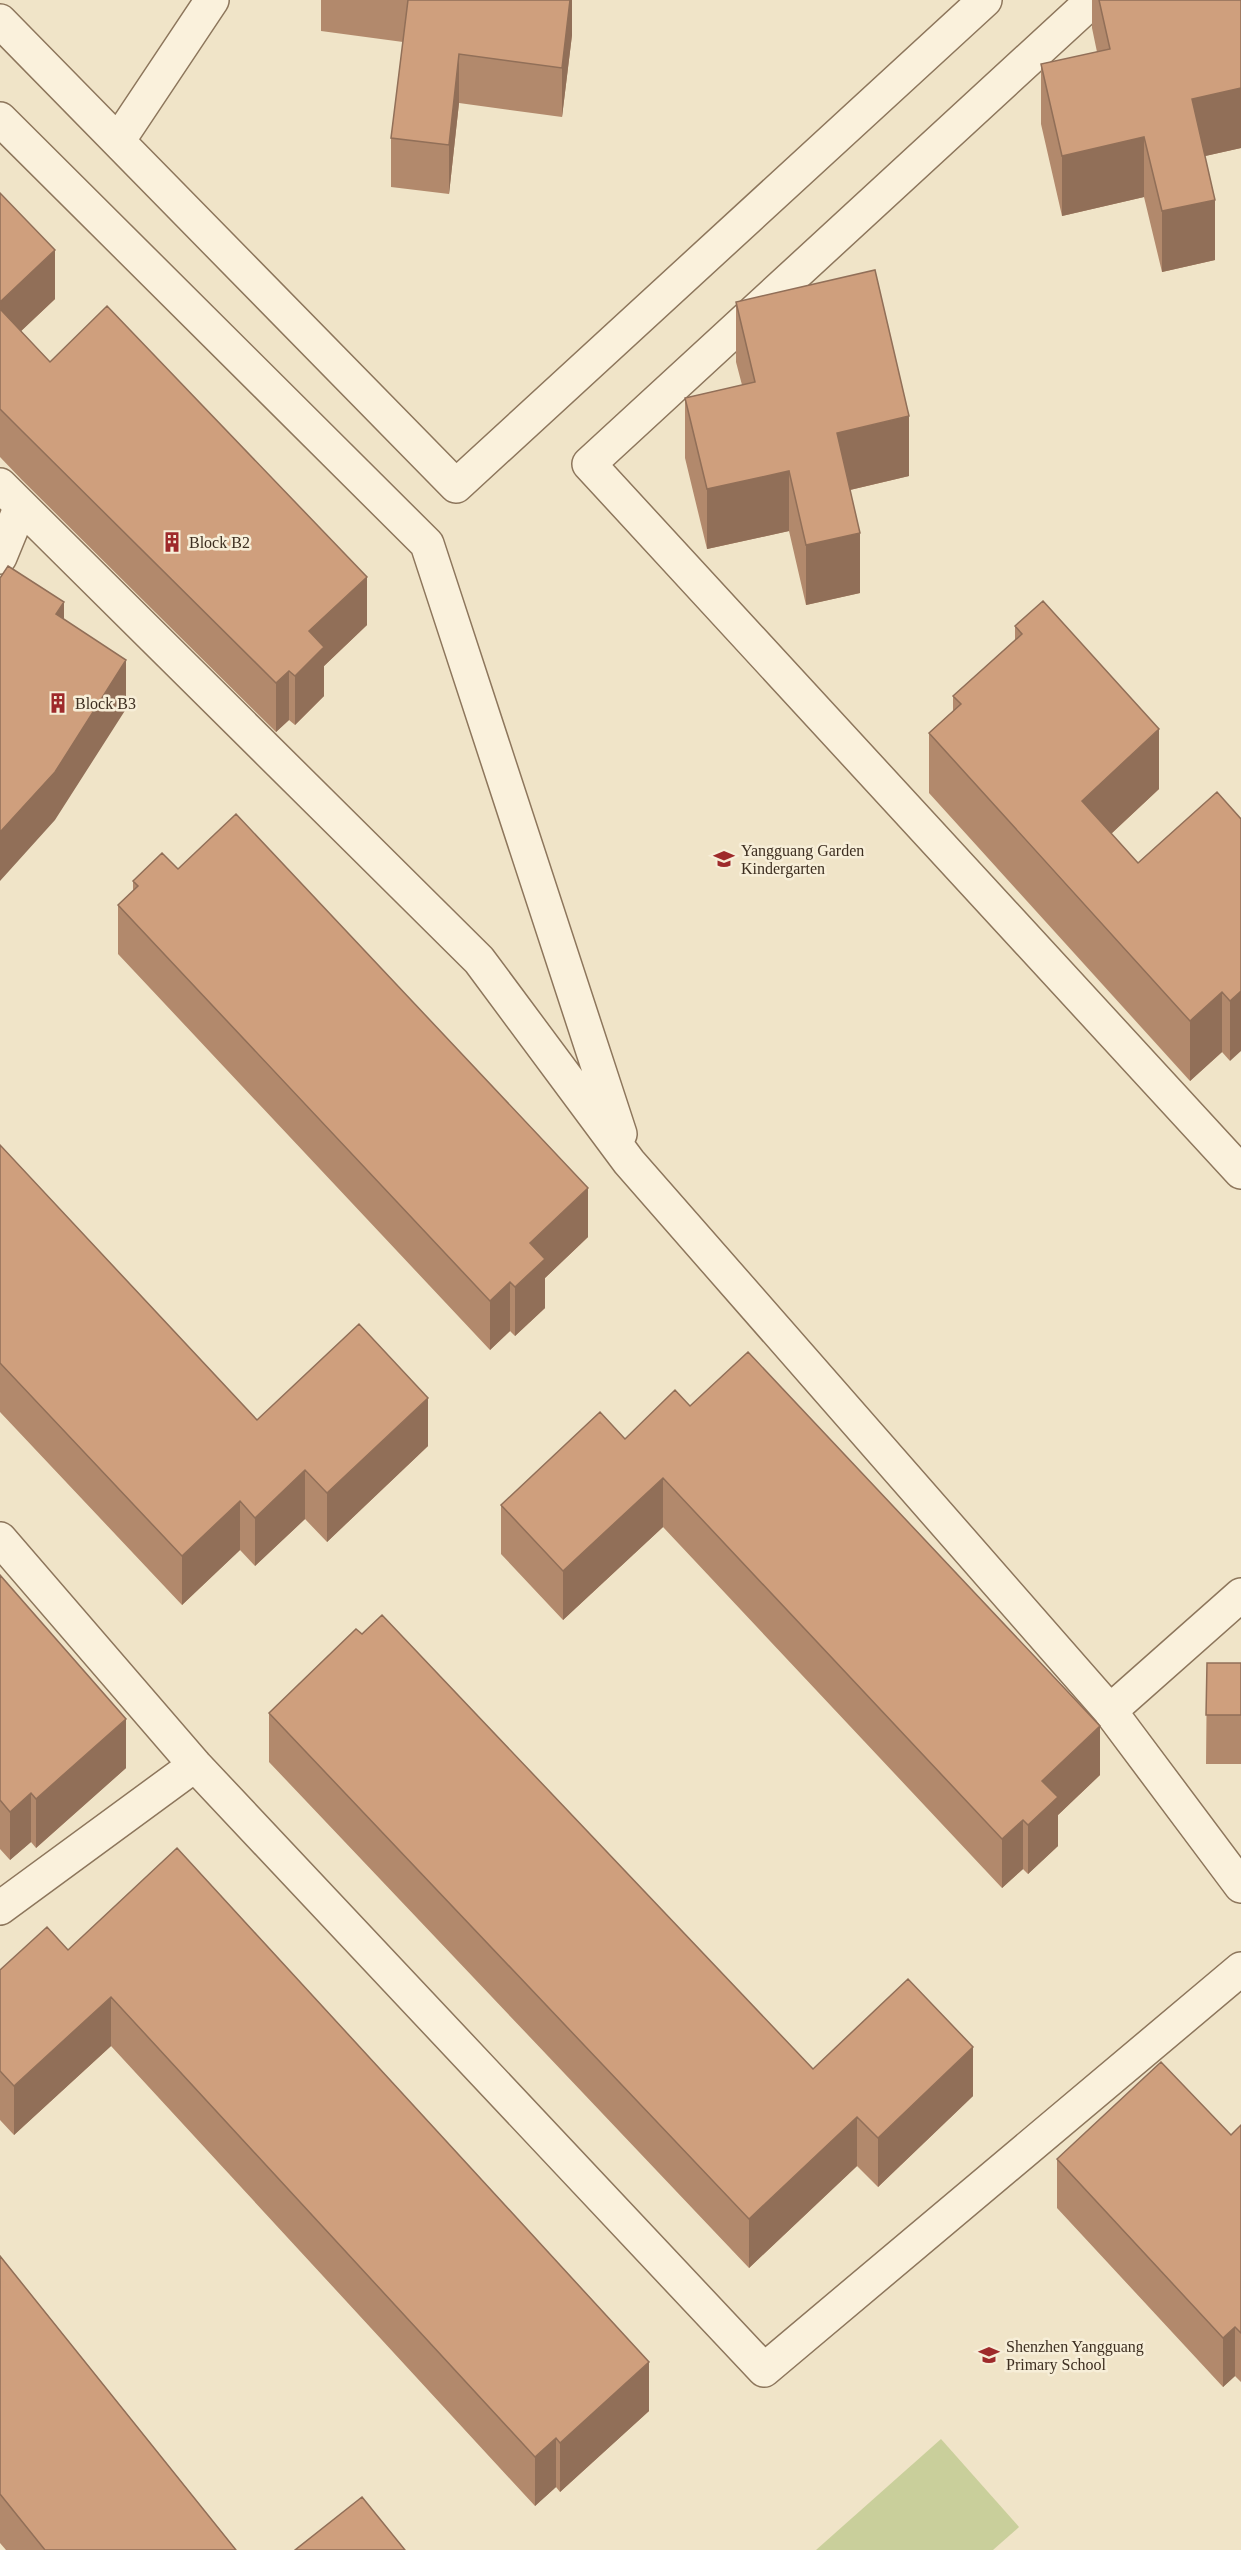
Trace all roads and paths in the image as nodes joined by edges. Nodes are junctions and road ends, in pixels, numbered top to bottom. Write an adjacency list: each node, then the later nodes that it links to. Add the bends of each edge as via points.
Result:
1 (212, 0): 6 (street)
2 (986, 0): 6 (street, via 456,486)
3 (1093, 0): 10 (street, via 589,464)
4 (0, 21): 6 (street)
5 (0, 118): 9 (street, via 427,544)
6 (118, 141)
7 (11, 496): 8 (street); 9 (street, via 479,960)
8 (0, 557)
9 (629, 1162): 13 (street)
10 (1241, 1172)
11 (0, 1539): 14 (street)
12 (1241, 1595): 13 (street)
13 (1110, 1711): 15 (street)
14 (195, 1765): 16 (street); 17 (street, via 764,2370)
15 (1241, 1886)
16 (0, 1908)
17 (1241, 1969)

